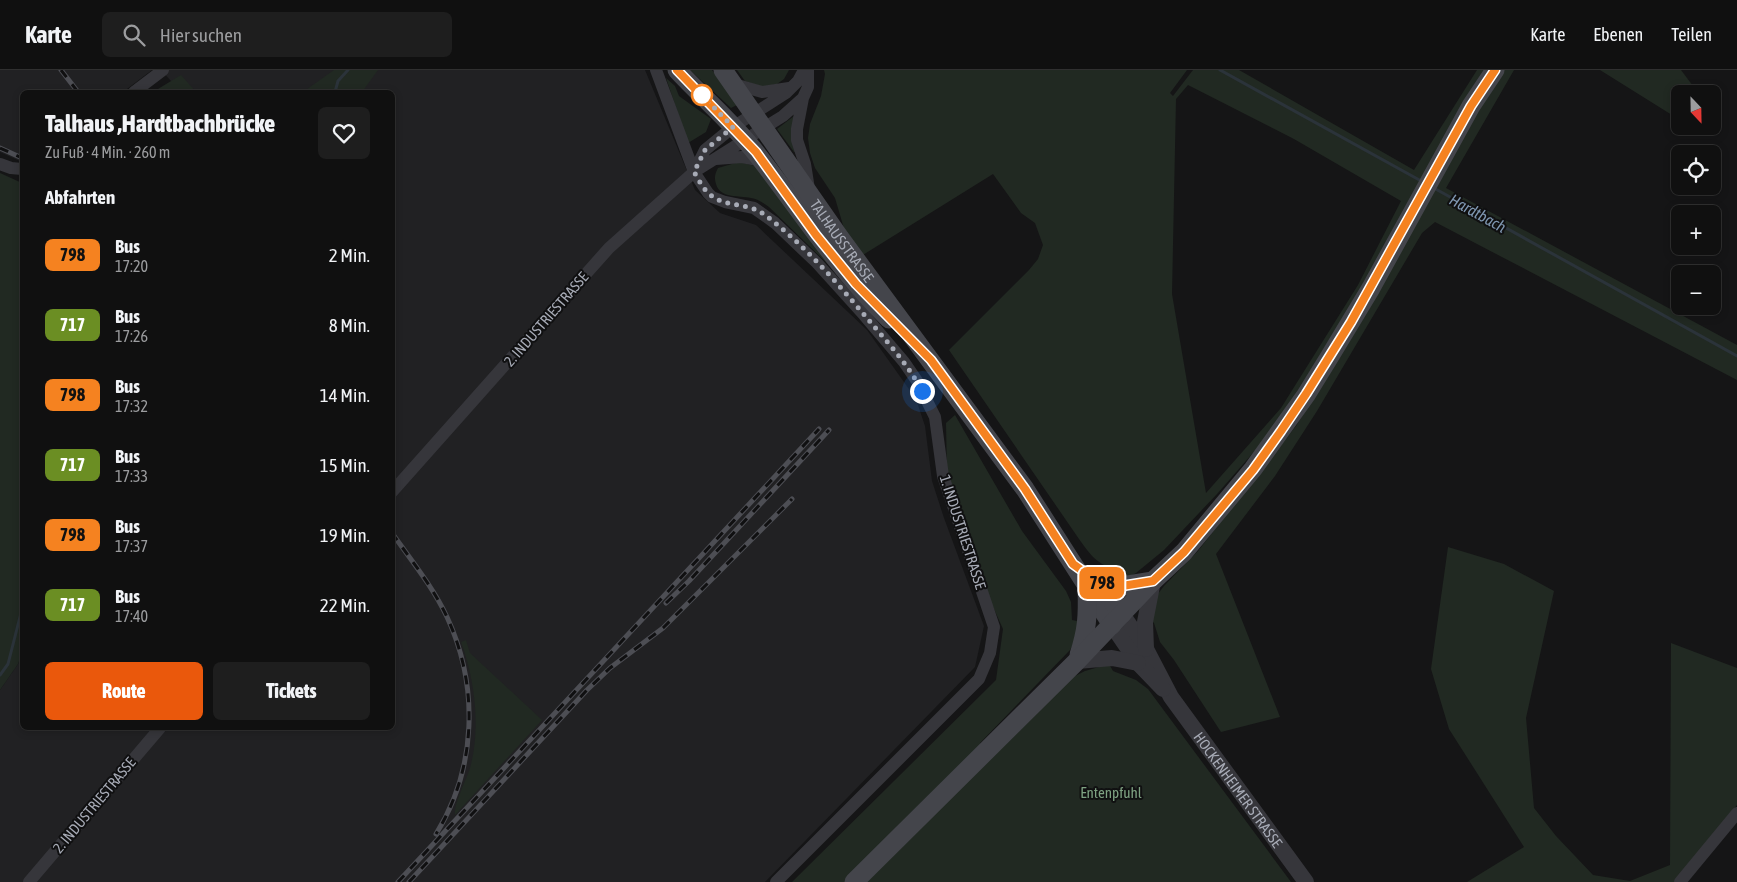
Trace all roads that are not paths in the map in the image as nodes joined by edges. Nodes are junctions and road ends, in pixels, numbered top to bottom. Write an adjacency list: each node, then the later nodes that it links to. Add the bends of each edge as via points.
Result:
1 (163, 70): 9 (street)
2 (656, 70): 17 (street, 1. INDUSTRIESTRASSE)
3 (678, 70): 12 (main road, TALHAUSSTRASSE)
4 (804, 70): 8 (street)
5 (808, 70): 10 (street, via 808,87)
6 (1495, 70): 21 (main road, via 1471,106 1371,288 1281,431 1219,512)
7 (728, 77): 8 (street, via 762,92); 11 (main road, TALHAUSSTRASSE)
8 (792, 87): 11 (street)
9 (137, 90)
10 (803, 98): 11 (street, via 783,116); 18 (street, via 797,129)
11 (760, 121): 12 (street); 12 (street); 18 (main road, TALHAUSSTRASSE)
12 (739, 133): 13 (street, 2. INDUSTRIESTRASSE); 14 (main road, TALHAUSSTRASSE); 17 (street, via 705,150)
13 (714, 159): 14 (street, 2. INDUSTRIESTRASSE, via 742,157); 17 (street, 2. INDUSTRIESTRASSE)
14 (762, 161): 19 (main road, TALHAUSSTRASSE, via 856,284)
15 (0, 164): 16 (street)
16 (20, 169)
17 (694, 172): 20 (street, 2. INDUSTRIESTRASSE, via 609,248); 29 (street, 1. INDUSTRIESTRASSE, via 712,197 754,208 775,223 858,308 917,381 935,417 943,476 994,627 990,653 979,679)
18 (809, 192): 19 (main road, TALHAUSSTRASSE)
19 (931, 360): 22 (main road, HOCKENHEIMER STRASSE, via 1025,489 1073,564)
20 (395, 489)
21 (1153, 581): 22 (main road, via 1122,586); 23 (main road); 24 (street)
22 (1093, 585): 23 (main road, HOCKENHEIMER STRASSE); 25 (main road, via 1086,634)
23 (1117, 620): 24 (street, HOCKENHEIMER STRASSE); 25 (main road)
24 (1142, 656): 25 (street); 31 (street, HOCKENHEIMER STRASSE)
25 (1077, 661): 30 (main road)
26 (158, 730): 28 (street, 2. INDUSTRIESTRASSE)
27 (1737, 813): 32 (street)
28 (29, 882)
29 (776, 882)
30 (854, 882)
31 (1306, 882)
32 (1680, 882)

